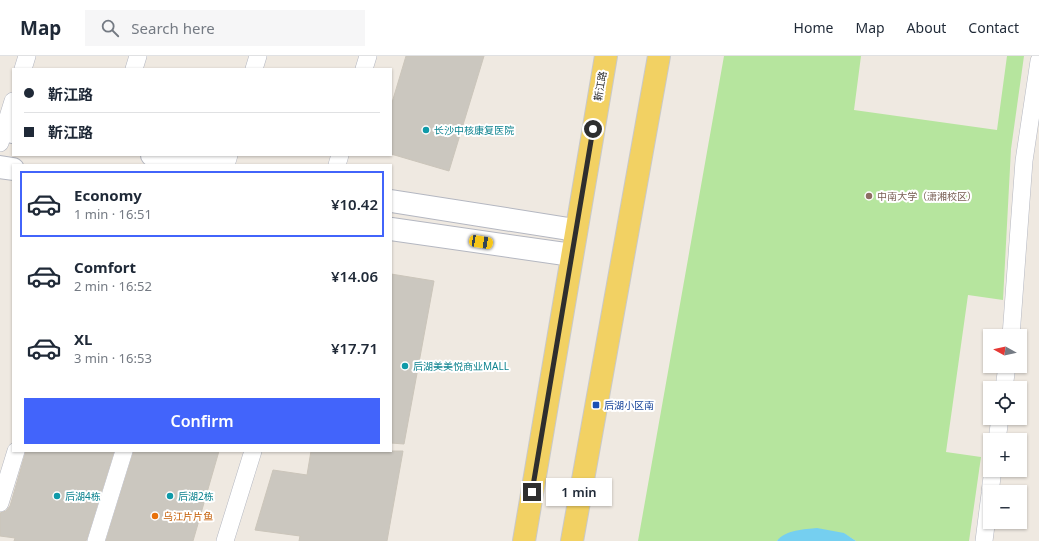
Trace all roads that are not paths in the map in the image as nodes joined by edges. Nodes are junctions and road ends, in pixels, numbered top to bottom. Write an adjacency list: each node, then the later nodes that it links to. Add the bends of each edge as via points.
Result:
1 (27, 56): 8 (lane)
2 (138, 56): 9 (lane)
3 (258, 56): 10 (lane)
4 (368, 56): 11 (lane)
5 (606, 56): 20 (main road, 靳江路)
6 (658, 56): 31 (main road)
7 (1039, 60): 22 (lane, via 1024,161)
8 (23, 68)
9 (134, 68)
10 (254, 68)
11 (364, 68)
12 (12, 105): 13 (lane)
13 (4, 133)
14 (158, 156): 15 (street)
15 (208, 164)
16 (0, 167): 17 (street)
17 (12, 169)
18 (392, 201): 20 (street)
19 (392, 229): 21 (street)
20 (575, 230): 21 (main road, 靳江路)
21 (572, 255): 30 (main road, 靳江路)
22 (1012, 329)
23 (16, 452): 26 (lane)
24 (124, 452): 28 (lane)
25 (253, 452): 29 (lane)
26 (0, 503)
27 (986, 529): 32 (lane)
28 (96, 541)
29 (225, 541)
30 (524, 541)
31 (572, 541)
32 (984, 541)

